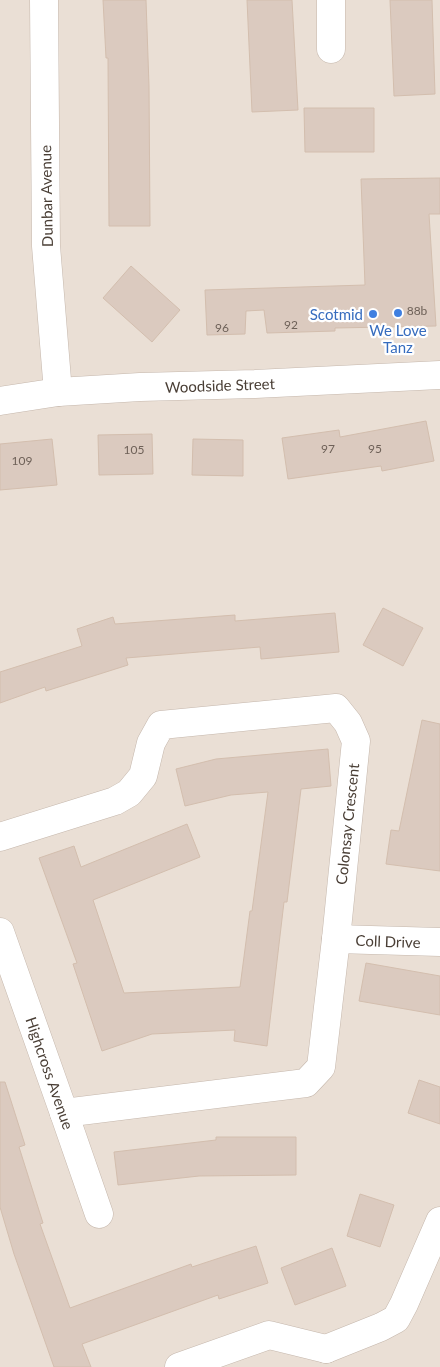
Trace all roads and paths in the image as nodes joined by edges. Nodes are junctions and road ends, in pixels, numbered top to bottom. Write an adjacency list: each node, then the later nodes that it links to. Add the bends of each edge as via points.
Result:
1 (44, 0): 5 (street, Dunbar Avenue, via 46,246)
2 (331, 0): 3 (street)
3 (331, 50)
4 (440, 375): 5 (street, Woodside Street)
5 (58, 392): 6 (street, Woodside Street)
6 (0, 400)
7 (0, 837): 9 (street, Colonsay Crescent, via 115,801 128,793 143,776 151,743 162,725 336,708 356,741)
8 (0, 932): 11 (street, Highcross Avenue)
9 (336, 939): 10 (street, Coll Drive); 11 (street, Colonsay Crescent, via 321,1067 306,1083)
10 (440, 942)
11 (64, 1113): 12 (street, Highcross Avenue)
12 (99, 1214)
13 (440, 1220): 14 (street, via 396,1319)
14 (328, 1358): 15 (street, via 269,1335)
15 (179, 1367)

